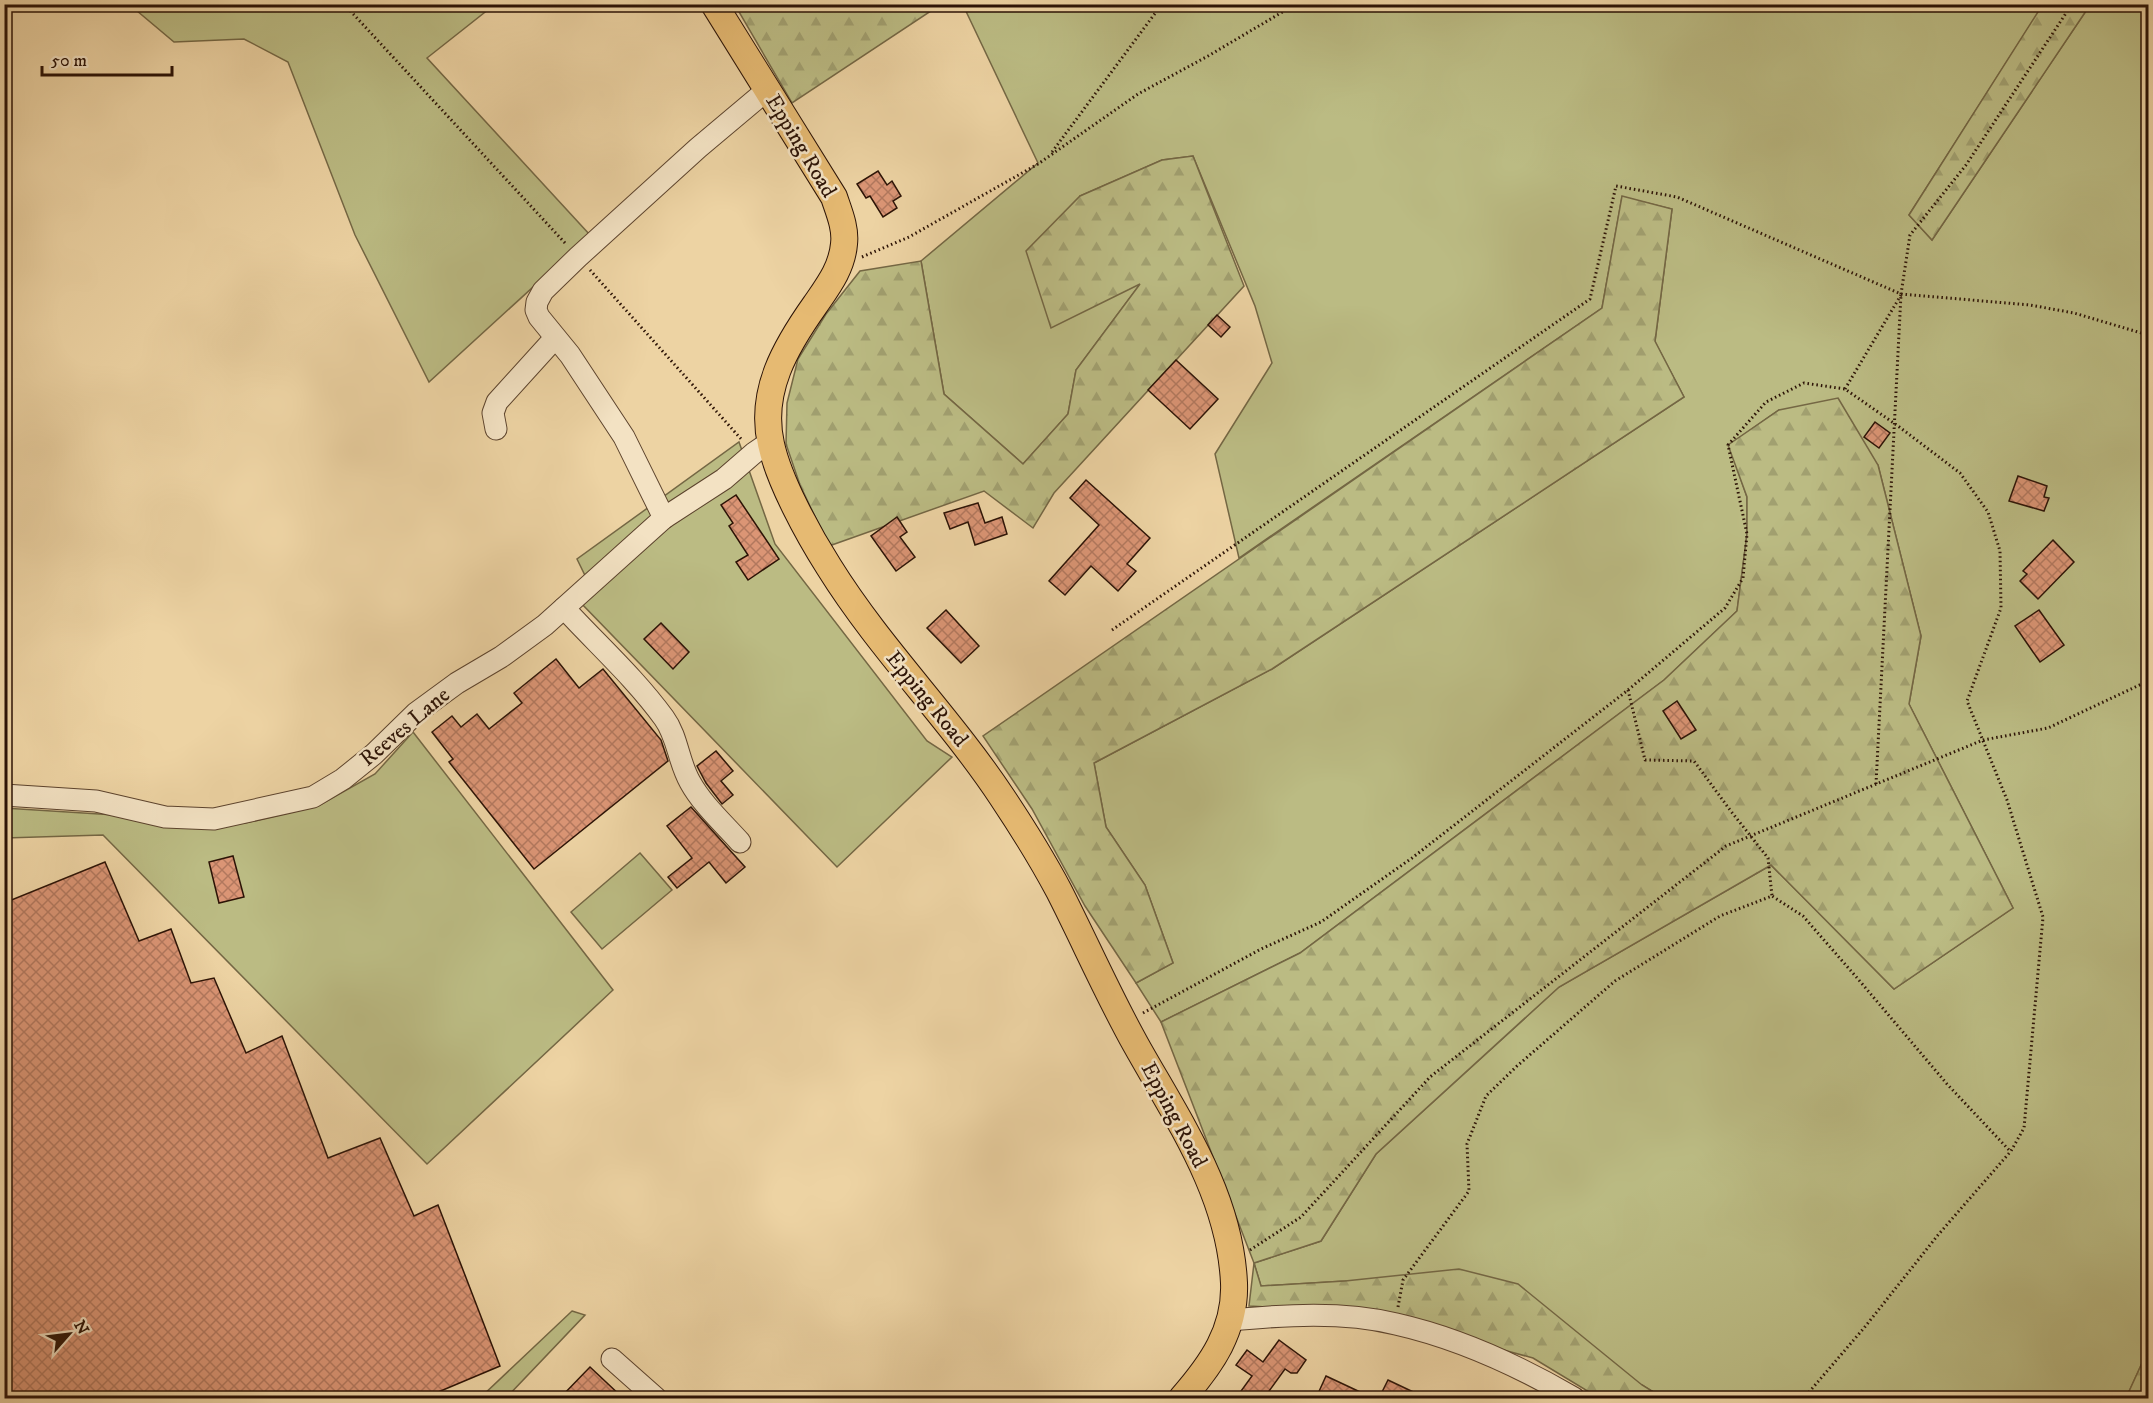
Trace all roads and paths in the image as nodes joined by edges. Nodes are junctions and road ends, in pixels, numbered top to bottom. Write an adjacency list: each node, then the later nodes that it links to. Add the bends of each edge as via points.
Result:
1 (344, 4): 8 (path)
2 (714, 4): 6 (main road, Epping Road)
3 (1162, 4): 7 (path)
4 (1296, 4): 7 (path, via 1138,94)
5 (2072, 4): 10 (path, via 1966,165 1910,235)
6 (767, 90): 8 (street); 9 (main road, Epping Road, via 834,197 845,242)
7 (1050, 155): 9 (path, via 909,237)
8 (578, 257): 12 (street, via 537,302 539,317); 16 (path)
9 (841, 263): 16 (main road, Epping Road, via 781,358 772,384)
10 (1901, 294): 11 (path, via 2030,305 2074,313); 13 (path); 14 (path); 19 (path, via 1677,197 1616,186 1590,299)
11 (2148, 335)
12 (555, 338): 15 (street, via 494,407); 17 (street, via 624,437)
13 (1845, 389): 14 (path); 21 (path, via 1804,383 1766,402 1728,445 1747,534 1743,578 1725,608)
14 (1895, 423): 22 (path, via 1960,473 1988,512 2000,550 2001,608 1967,700); 23 (path)
15 (496, 429)
16 (762, 448): 17 (street, Reeves Lane); 28 (main road, Epping Road, via 781,474 828,566 870,627 954,730 1002,797 1058,890)
17 (664, 519): 18 (street, Reeves Lane)
18 (564, 608): 24 (street, Reeves Lane, via 501,657 416,713 374,754 313,797 214,819 165,817 96,801); 26 (street, via 666,720 690,782)
19 (1112, 630)
20 (2148, 681): 22 (path, via 2048,728)
21 (1628, 690): 25 (path, via 1645,760 1694,761); 28 (path, via 1412,858 1321,922)
22 (1983, 740): 23 (path); 29 (path, via 2007,800 2043,917 2024,1128)
23 (1876, 784): 25 (path)
24 (4, 795)
25 (1750, 836): 27 (path, via 1768,858); 30 (path, via 1726,846 1430,1077 1301,1217)
26 (740, 842)
27 (1772, 896): 29 (path, via 1803,916 1947,1084); 32 (path, via 1720,916 1615,981 1486,1096 1467,1144 1469,1191 1403,1280)
28 (1123, 1022): 30 (main road, Epping Road, via 1214,1191)
29 (2011, 1151): 37 (path)
30 (1231, 1263): 31 (main road, Epping Road)
31 (1231, 1320): 32 (street, via 1308,1316); 35 (main road, Epping Road, via 1220,1348)
32 (1394, 1323): 36 (street, via 1444,1337 1505,1362)
33 (612, 1359): 34 (street)
34 (656, 1398)
35 (1182, 1398)
36 (1574, 1398)
37 (1804, 1398)

